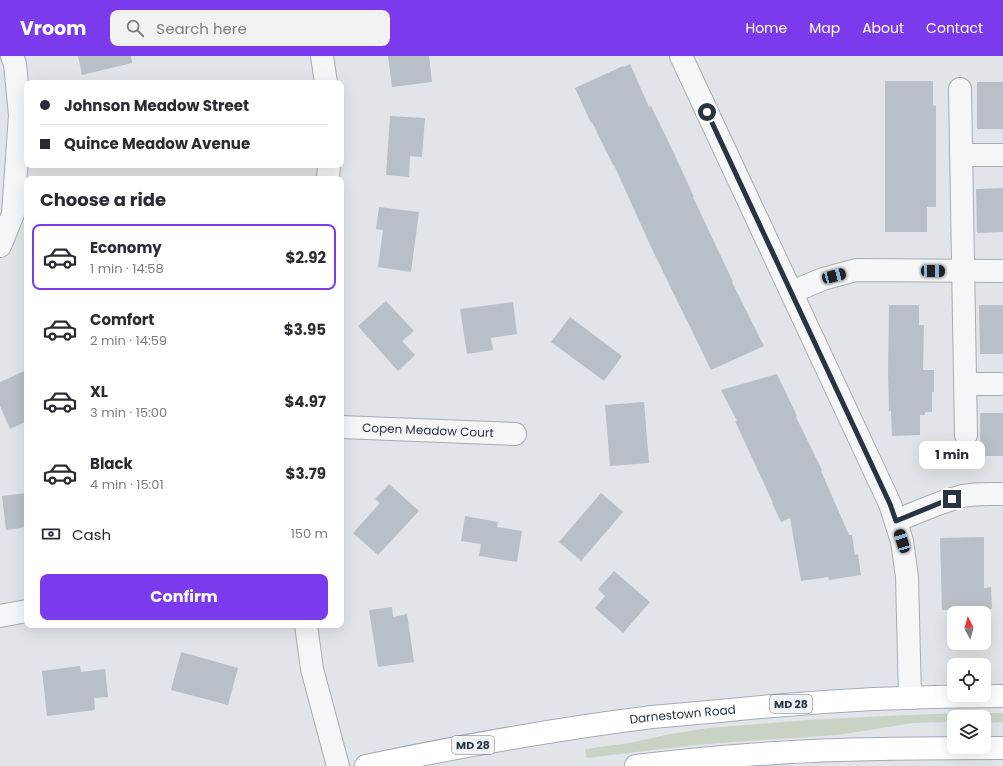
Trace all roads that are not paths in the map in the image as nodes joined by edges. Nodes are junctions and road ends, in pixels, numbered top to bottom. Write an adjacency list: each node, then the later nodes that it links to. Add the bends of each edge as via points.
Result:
1 (12, 56): 8 (street, via 20,115 13,214)
2 (322, 56): 4 (street)
3 (681, 56): 11 (street)
4 (326, 80)
5 (960, 89): 6 (street)
6 (961, 155): 7 (street); 9 (street)
7 (1003, 156)
8 (0, 246)
9 (963, 271): 10 (street); 11 (street, via 856,270 823,279); 12 (street)
10 (1003, 272)
11 (792, 292): 18 (street)
12 (966, 384): 13 (street); 16 (street)
13 (1003, 384)
14 (344, 427): 15 (street, Copen Meadow Court)
15 (515, 434)
16 (966, 435)
17 (1003, 494): 18 (street, via 964,496)
18 (896, 521): 23 (street, via 902,541 907,577)
19 (24, 612): 20 (street)
20 (0, 616)
21 (306, 628): 25 (street, via 312,669)
22 (1003, 696): 23 (main road, Darnestown Road / MD 28)
23 (910, 698): 26 (main road, Darnestown Road / MD 28, via 816,702 653,717 490,742)
24 (1003, 748): 27 (main road, via 810,751 712,757)
25 (338, 766)
26 (366, 766)
27 (636, 766)

